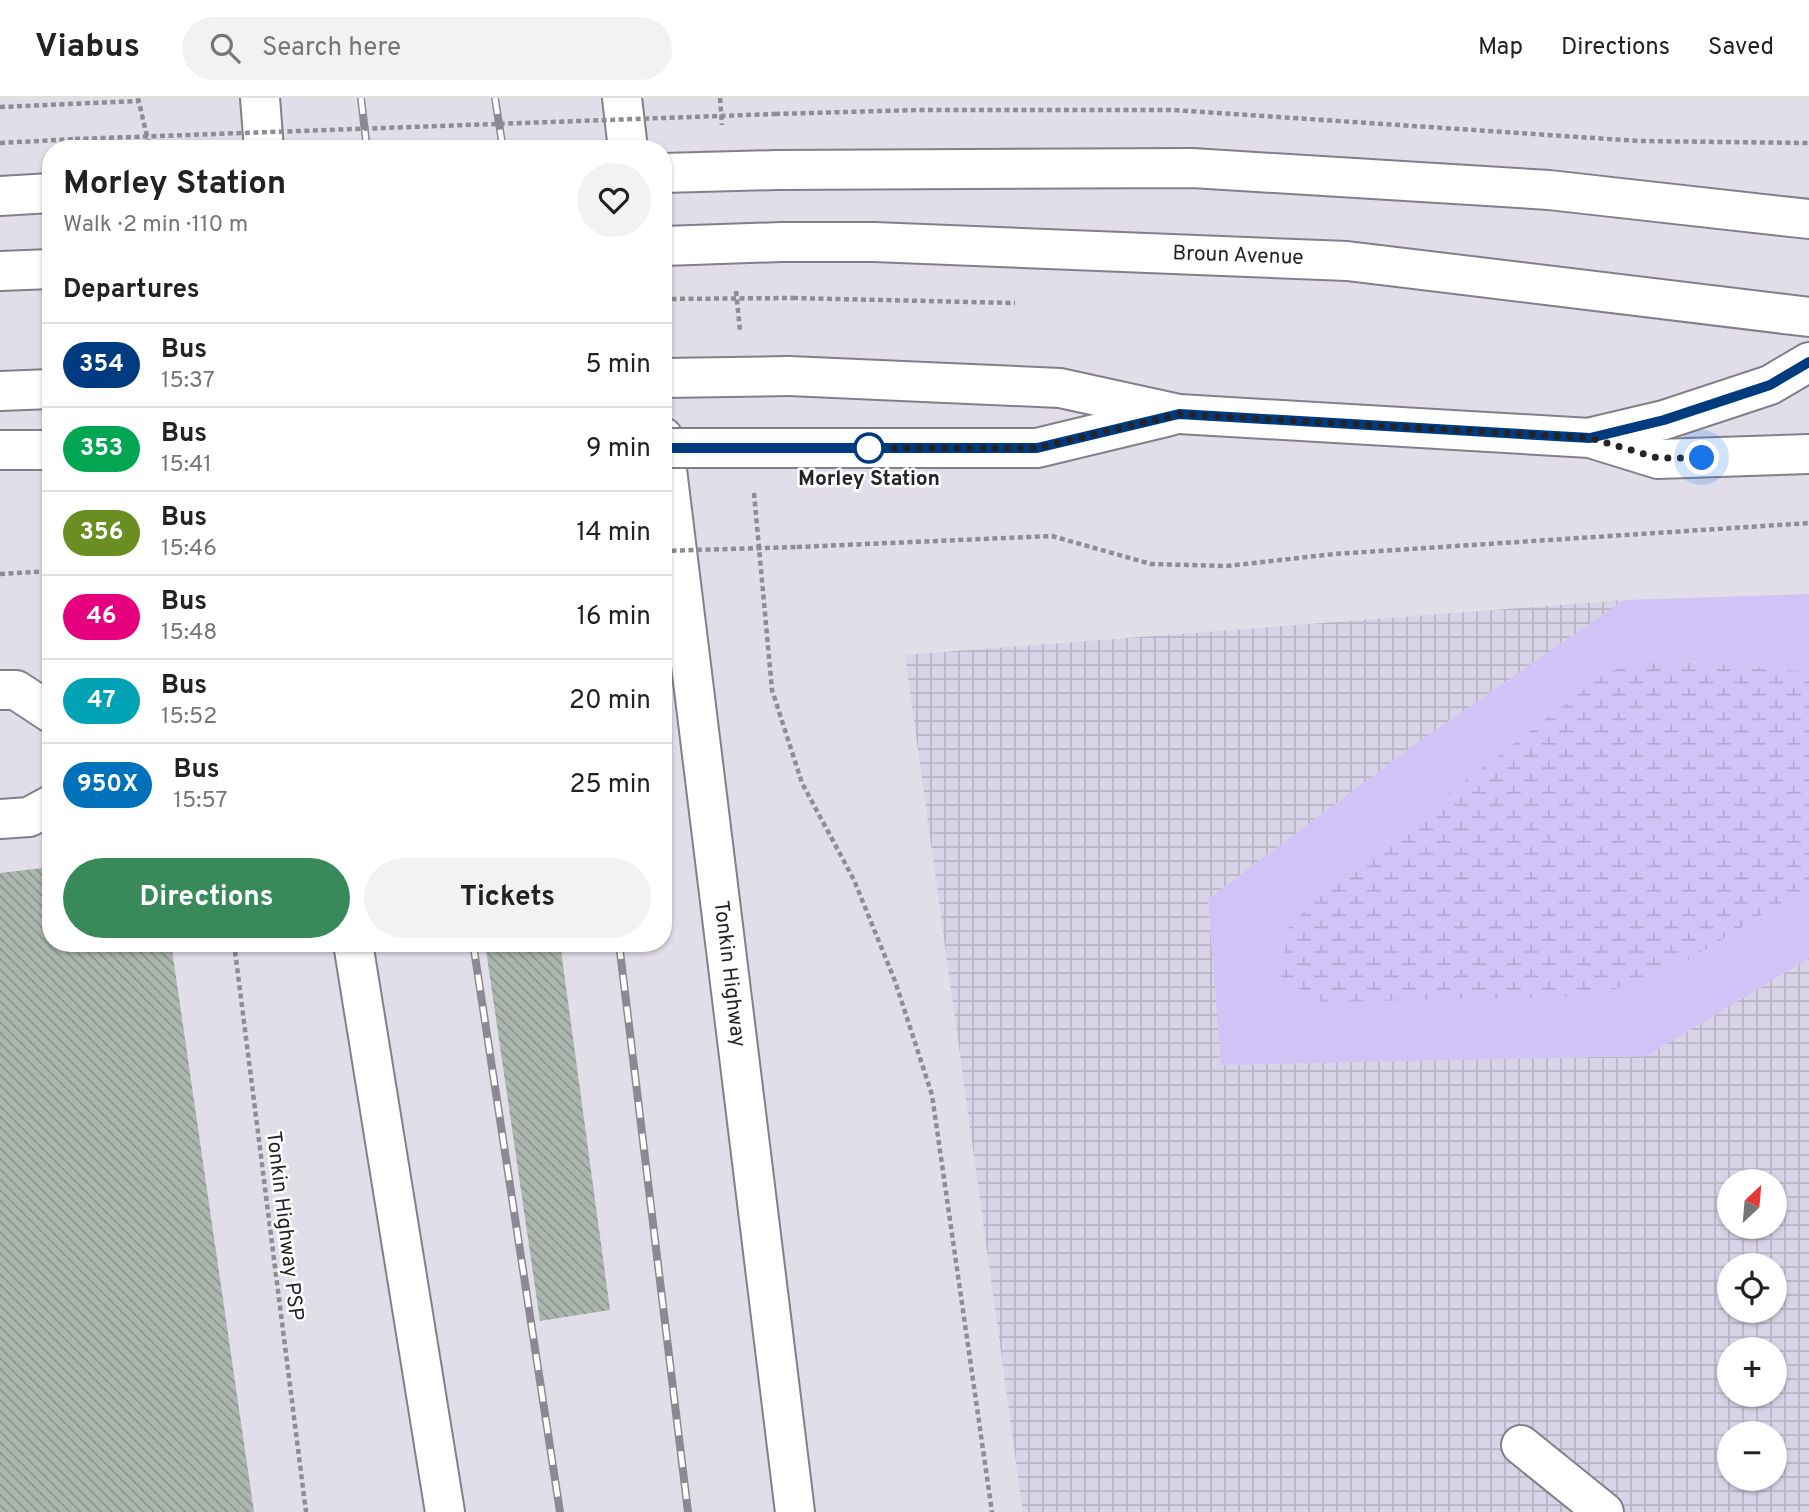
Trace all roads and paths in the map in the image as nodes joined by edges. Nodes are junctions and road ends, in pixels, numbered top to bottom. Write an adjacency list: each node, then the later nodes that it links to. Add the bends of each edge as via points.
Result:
1 (260, 98): 9 (main road)
2 (622, 98): 10 (main road)
3 (720, 98): 6 (path)
4 (139, 100): 5 (path); 8 (path)
5 (0, 107)
6 (723, 134)
7 (56, 140): 12 (path, bridge, via 916,110 1174,110 1639,141)
8 (148, 140)
9 (263, 140)
10 (627, 140)
11 (42, 141): 13 (path, bridge)
12 (1809, 141)
13 (0, 143)
14 (672, 173): 17 (main road, bridge, via 1192,168 1549,190)
15 (42, 193): 16 (main road)
16 (0, 195)
17 (1809, 219)
18 (672, 246): 24 (main road, Broun Avenue, bridge, via 874,242 1347,261)
19 (42, 269): 20 (main road)
20 (0, 271)
21 (736, 287): 25 (path)
22 (672, 299): 23 (path, bridge)
23 (1015, 303)
24 (1809, 317)
25 (741, 343)
26 (1809, 362): 31 (main road, via 1770,385 1664,420)
27 (672, 378): 30 (main road, bridge, via 789,376 1060,388)
28 (42, 389): 29 (main road)
29 (0, 391)
30 (1179, 414): 31 (main road); 32 (main road, bridge, via 1037,448)
31 (1590, 438): 35 (main road, via 1658,458)
32 (672, 448)
33 (0, 450): 34 (main road)
34 (42, 450)
35 (1809, 454)
36 (753, 482): 52 (path, via 772,690 802,783 854,880 895,981 932,1095)
37 (672, 510): 51 (main road, Tonkin Highway)
38 (1809, 523): 39 (path, bridge, via 1334,554 1227,566 1150,564 1052,536)
39 (672, 551)
40 (42, 572): 41 (path)
41 (0, 574)
42 (0, 690): 43 (main road, via 16,690)
43 (42, 707)
44 (42, 810): 45 (main road, via 29,817)
45 (0, 819)
46 (235, 952): 49 (path, Tonkin Highway PSP)
47 (355, 952): 50 (main road)
48 (1521, 1445): 53 (main road)
49 (306, 1512)
50 (445, 1512)
51 (795, 1512)
52 (992, 1512)
53 (1604, 1512)

